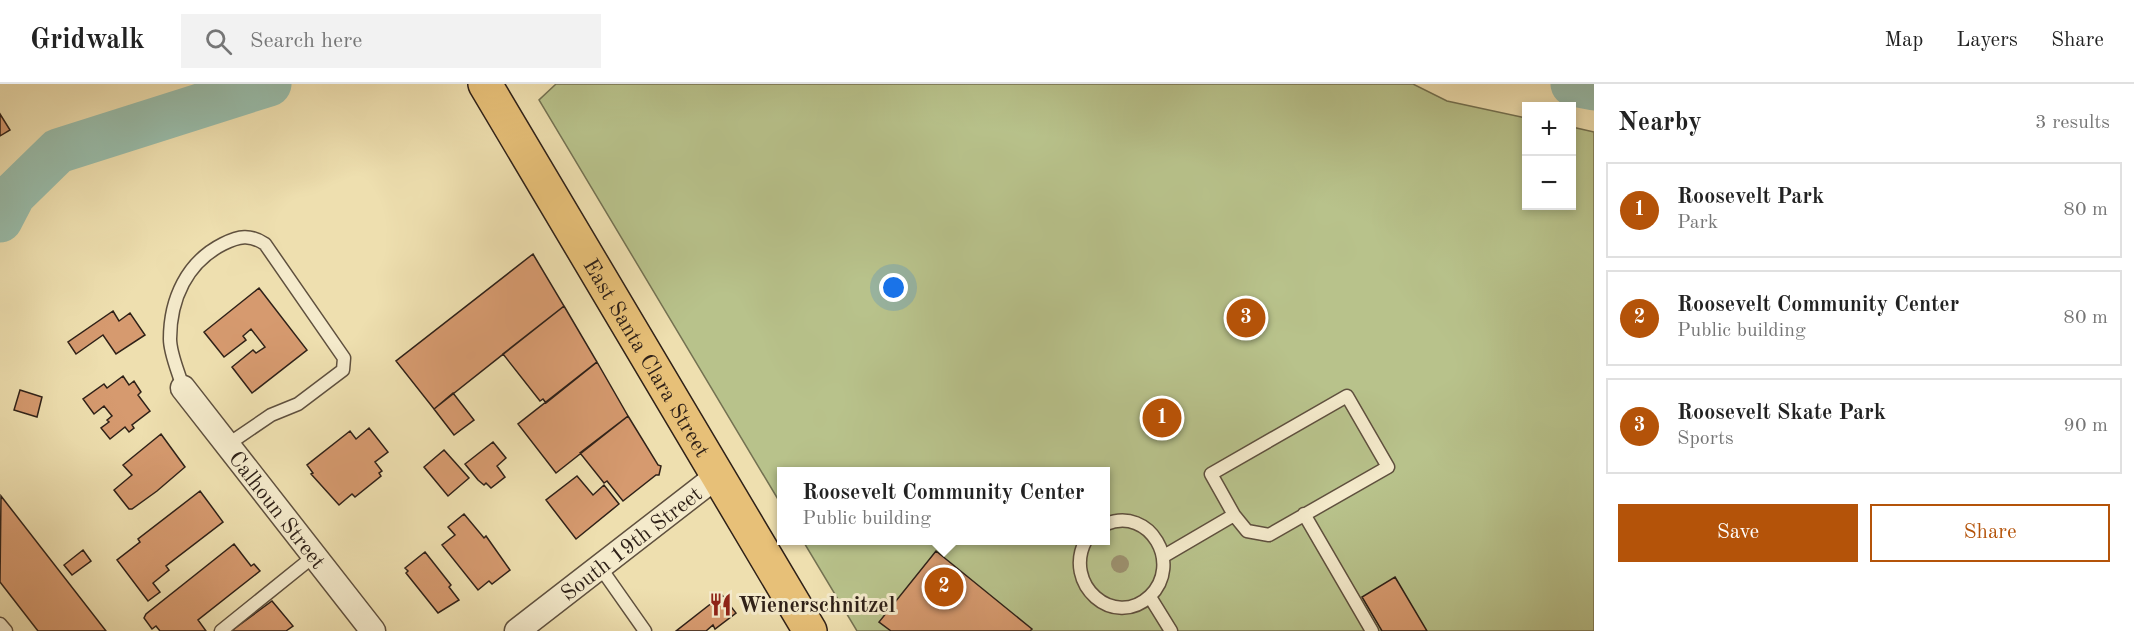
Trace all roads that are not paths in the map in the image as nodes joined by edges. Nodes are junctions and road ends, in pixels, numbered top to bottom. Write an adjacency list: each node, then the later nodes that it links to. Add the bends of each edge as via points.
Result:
1 (493, 97): 4 (main road, East Santa Clara Street)
2 (183, 388): 3 (street, Calhoun Street); 3 (lane, via 170,340 176,299 191,266 238,237 254,237 265,244 344,357 343,370 298,404 271,414)
3 (228, 445): 9 (street, Calhoun Street)
4 (717, 476): 11 (street, South 19th Street); 19 (main road, East Santa Clara Street)
5 (1304, 514): 6 (lane, via 1269,535 1246,531); 6 (lane, via 1388,467 1347,396 1211,474); 21 (lane)
6 (1234, 515): 10 (lane)
7 (1110, 523): 10 (lane, via 1139,524 1160,543)
8 (1084, 545): 12 (lane, via 1078,564 1080,578 1097,600 1124,607)
9 (314, 555): 15 (lane); 16 (street, Calhoun Street)
10 (1164, 556): 12 (lane, via 1164,571)
11 (600, 567): 17 (street, South 19th Street); 18 (lane)
12 (1150, 597): 20 (lane)
13 (0, 624): 14 (lane)
14 (6, 631)
15 (221, 631)
16 (373, 631)
17 (517, 631)
18 (645, 631)
19 (810, 631)
20 (1171, 631)
21 (1372, 631)

